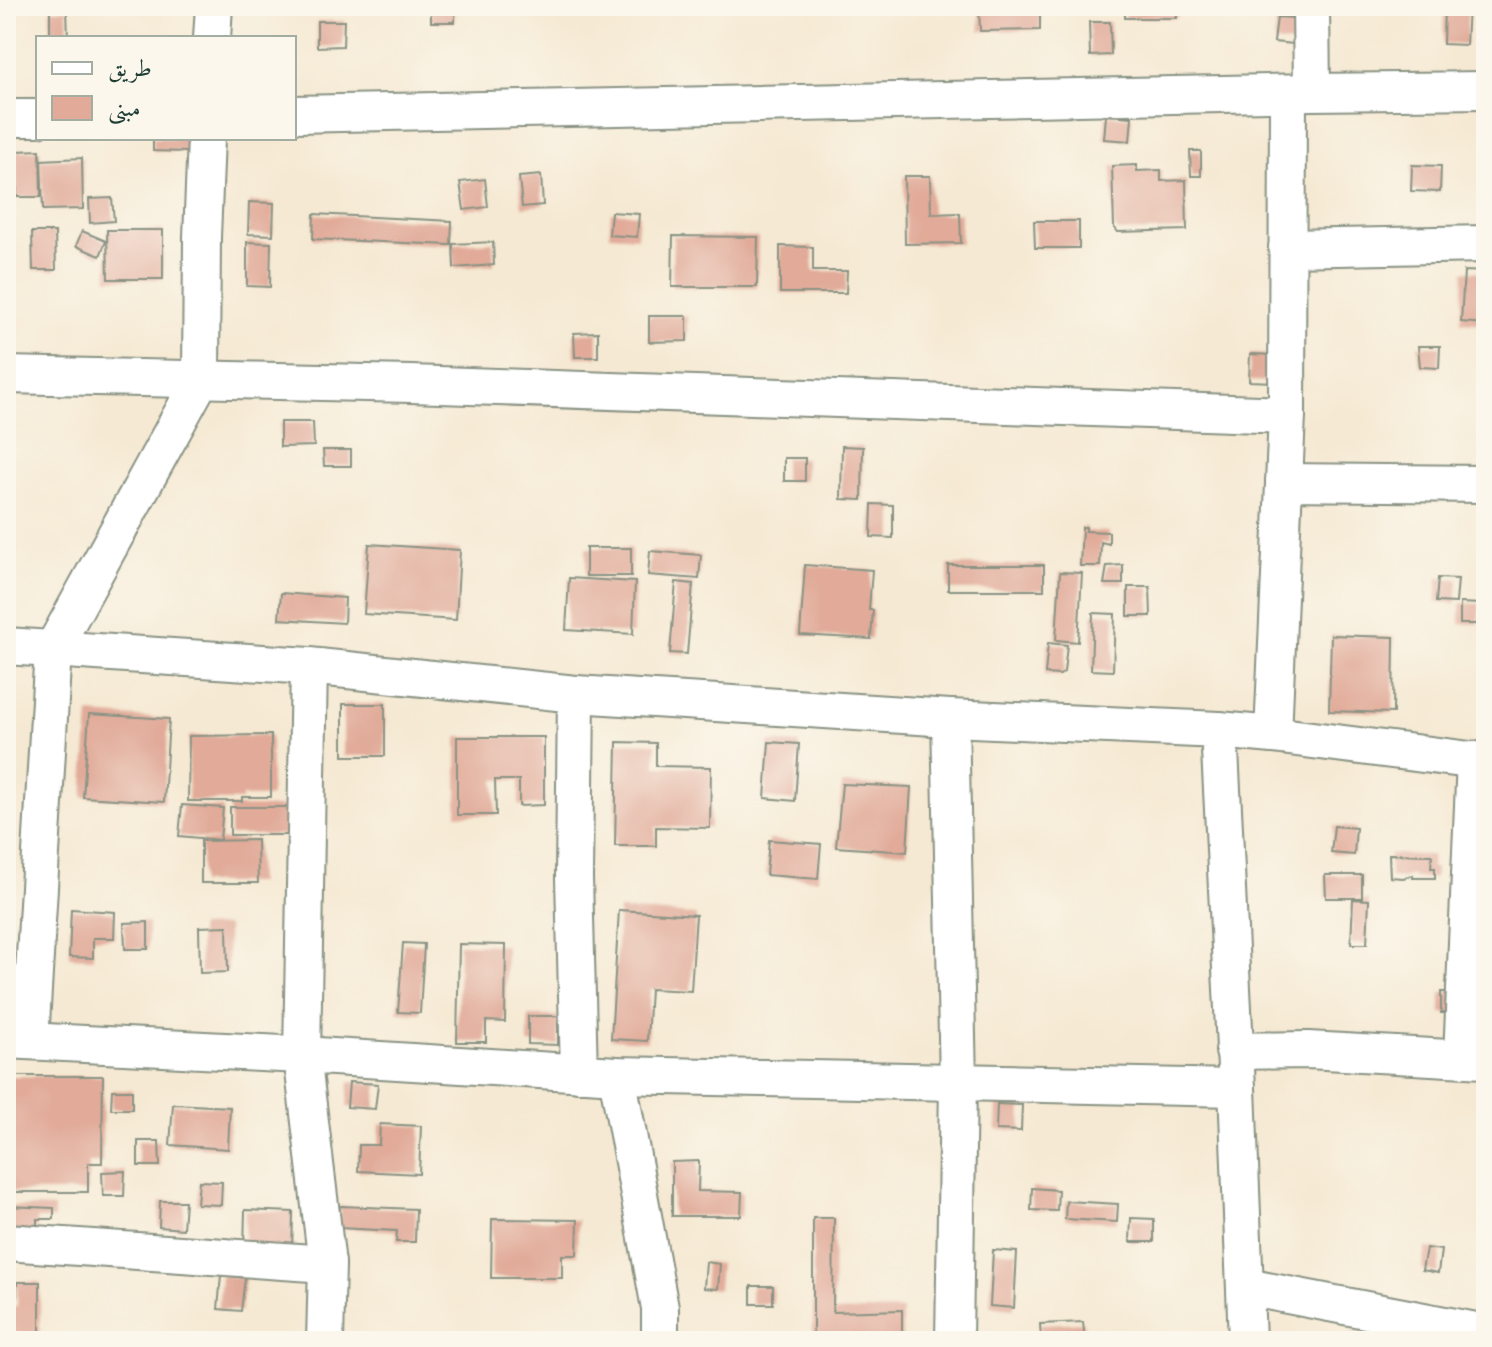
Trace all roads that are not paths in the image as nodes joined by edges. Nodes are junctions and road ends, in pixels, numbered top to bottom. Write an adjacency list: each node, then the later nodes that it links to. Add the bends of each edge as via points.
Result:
1 (214, 6): 3 (street)
2 (1311, 6): 5 (street)
3 (212, 36)
4 (1486, 90): 5 (street)
5 (1300, 92): 6 (street); 11 (street)
6 (296, 114)
7 (6, 118): 8 (street)
8 (36, 118)
9 (206, 140): 13 (street)
10 (1486, 244): 11 (street)
11 (1287, 248): 14 (street)
12 (6, 375): 13 (street)
13 (201, 379): 14 (street); 18 (street)
14 (1287, 415): 15 (street)
15 (1284, 482): 16 (street); 23 (street)
16 (1486, 484)
17 (6, 646): 18 (street)
18 (53, 649): 19 (street); 25 (street)
19 (309, 666): 20 (street); 27 (street)
20 (576, 694): 21 (street); 29 (street)
21 (950, 718): 22 (street); 31 (street)
22 (1219, 730): 23 (street); 26 (street)
23 (1273, 735): 24 (street)
24 (1480, 761): 28 (street)
25 (18, 1041): 27 (street)
26 (1234, 1051): 28 (street); 32 (street)
27 (302, 1055): 29 (street); 34 (street)
28 (1474, 1059)
29 (579, 1073): 30 (street)
30 (617, 1075): 31 (street); 38 (street, via 660,1308)
31 (958, 1082): 32 (street); 39 (street)
32 (1237, 1088): 35 (street)
33 (6, 1242): 34 (street)
34 (327, 1264): 37 (street)
35 (1246, 1287): 36 (street); 40 (street)
36 (1486, 1333)
37 (325, 1341)
38 (660, 1341)
39 (954, 1341)
40 (1247, 1341)

